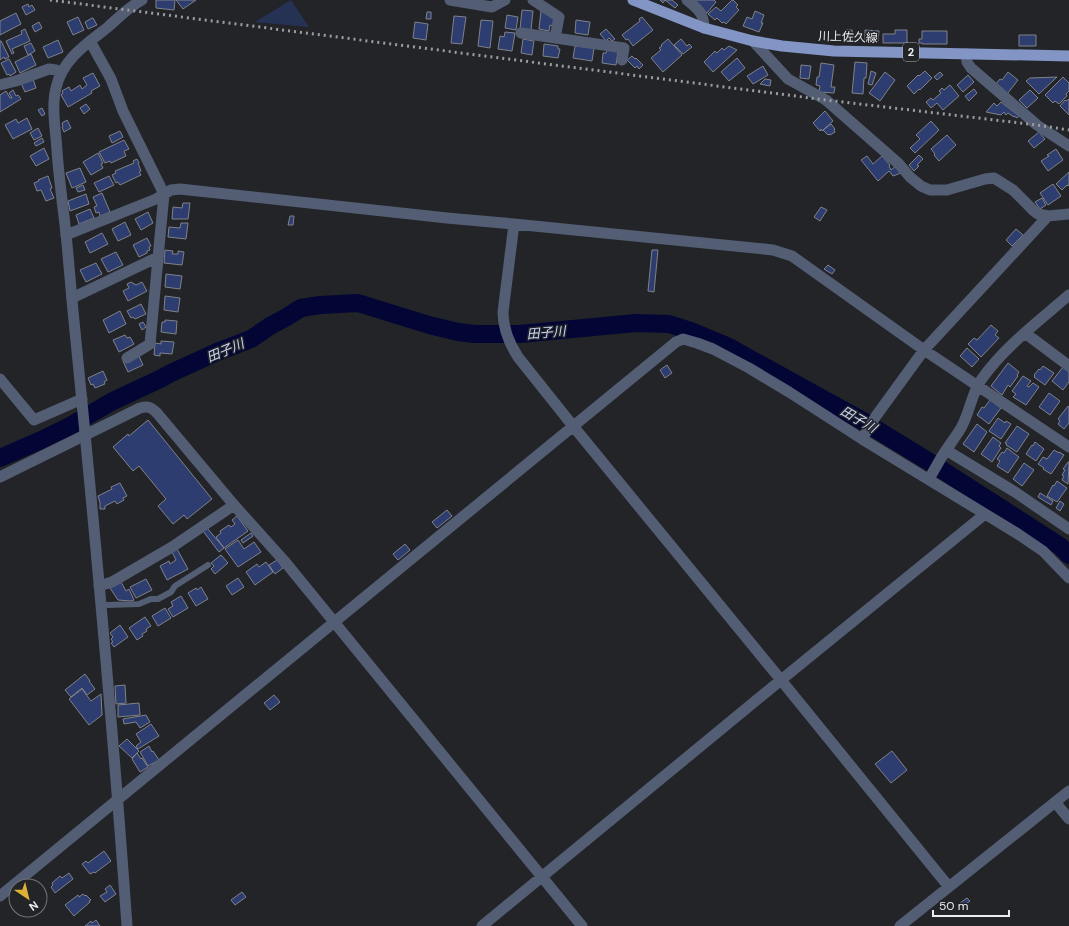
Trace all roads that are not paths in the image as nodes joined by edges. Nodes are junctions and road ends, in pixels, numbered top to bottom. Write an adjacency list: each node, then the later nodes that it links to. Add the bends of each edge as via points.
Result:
1 (142, 0): 10 (street)
2 (450, 0): 3 (street, via 492,7)
3 (505, 0)
4 (533, 0): 9 (street, via 559,17)
5 (633, 0): 7 (main road, 川上佐久線 / 2)
6 (687, 0): 7 (street, via 702,14)
7 (704, 28): 11 (main road, 川上佐久線 / 2)
8 (521, 32): 9 (street)
9 (554, 38): 14 (street, via 624,48)
10 (90, 41): 15 (street, via 75,53); 18 (street, via 111,79 123,112)
11 (753, 41): 12 (main road, 川上佐久線 / 2, via 834,51); 20 (street, via 788,79 826,100 921,186 930,190 947,190 994,178 1013,190 1038,214)
12 (966, 54): 13 (main road, 川上佐久線 / 2); 17 (street, via 967,62 975,72 1037,125)
13 (1069, 56)
14 (622, 60)
15 (61, 72): 16 (street, via 49,69); 22 (street, via 54,106)
16 (0, 85)
17 (1069, 146)
18 (164, 194): 21 (street, via 180,189); 22 (street); 23 (street)
19 (1069, 214): 20 (street)
20 (1048, 216): 27 (street)
21 (514, 224): 27 (street, via 773,250 792,256); 33 (street, via 503,321 518,357)
22 (66, 235): 25 (street)
23 (158, 257): 25 (street); 28 (street, via 150,344)
24 (1069, 295): 26 (street)
25 (72, 298): 32 (street)
26 (1025, 333): 29 (street); 31 (street)
27 (924, 350): 31 (street); 35 (street)
28 (127, 358)
29 (1069, 366)
30 (0, 380): 32 (street, via 34,420)
31 (978, 386): 36 (street); 37 (street, via 962,427)
32 (82, 403): 34 (street)
33 (573, 426): 35 (street, via 683,339 712,349 749,368); 47 (street); 48 (street)
34 (85, 431): 38 (street); 40 (street, via 149,406); 45 (street)
35 (863, 437): 39 (street)
36 (1069, 447)
37 (944, 454): 39 (street); 42 (street, via 1015,492)
38 (0, 477)
39 (930, 477): 41 (street)
40 (234, 504): 45 (street, via 172,547 112,582); 47 (street)
41 (985, 514): 44 (street, via 1043,551); 48 (street)
42 (1069, 529)
43 (208, 565): 46 (lane, via 158,599 139,604)
44 (1069, 578)
45 (99, 586): 46 (street)
46 (101, 606): 50 (street)
47 (334, 623): 50 (street); 53 (street)
48 (781, 680): 53 (street); 54 (street)
49 (1069, 790): 51 (street)
50 (118, 799): 55 (street); 56 (street)
51 (1055, 802): 52 (street); 54 (street)
52 (1069, 819)
53 (542, 877): 57 (street); 58 (street)
54 (948, 887): 59 (street)
55 (0, 896)
56 (127, 926)
57 (482, 926)
58 (582, 926)
59 (900, 926)

